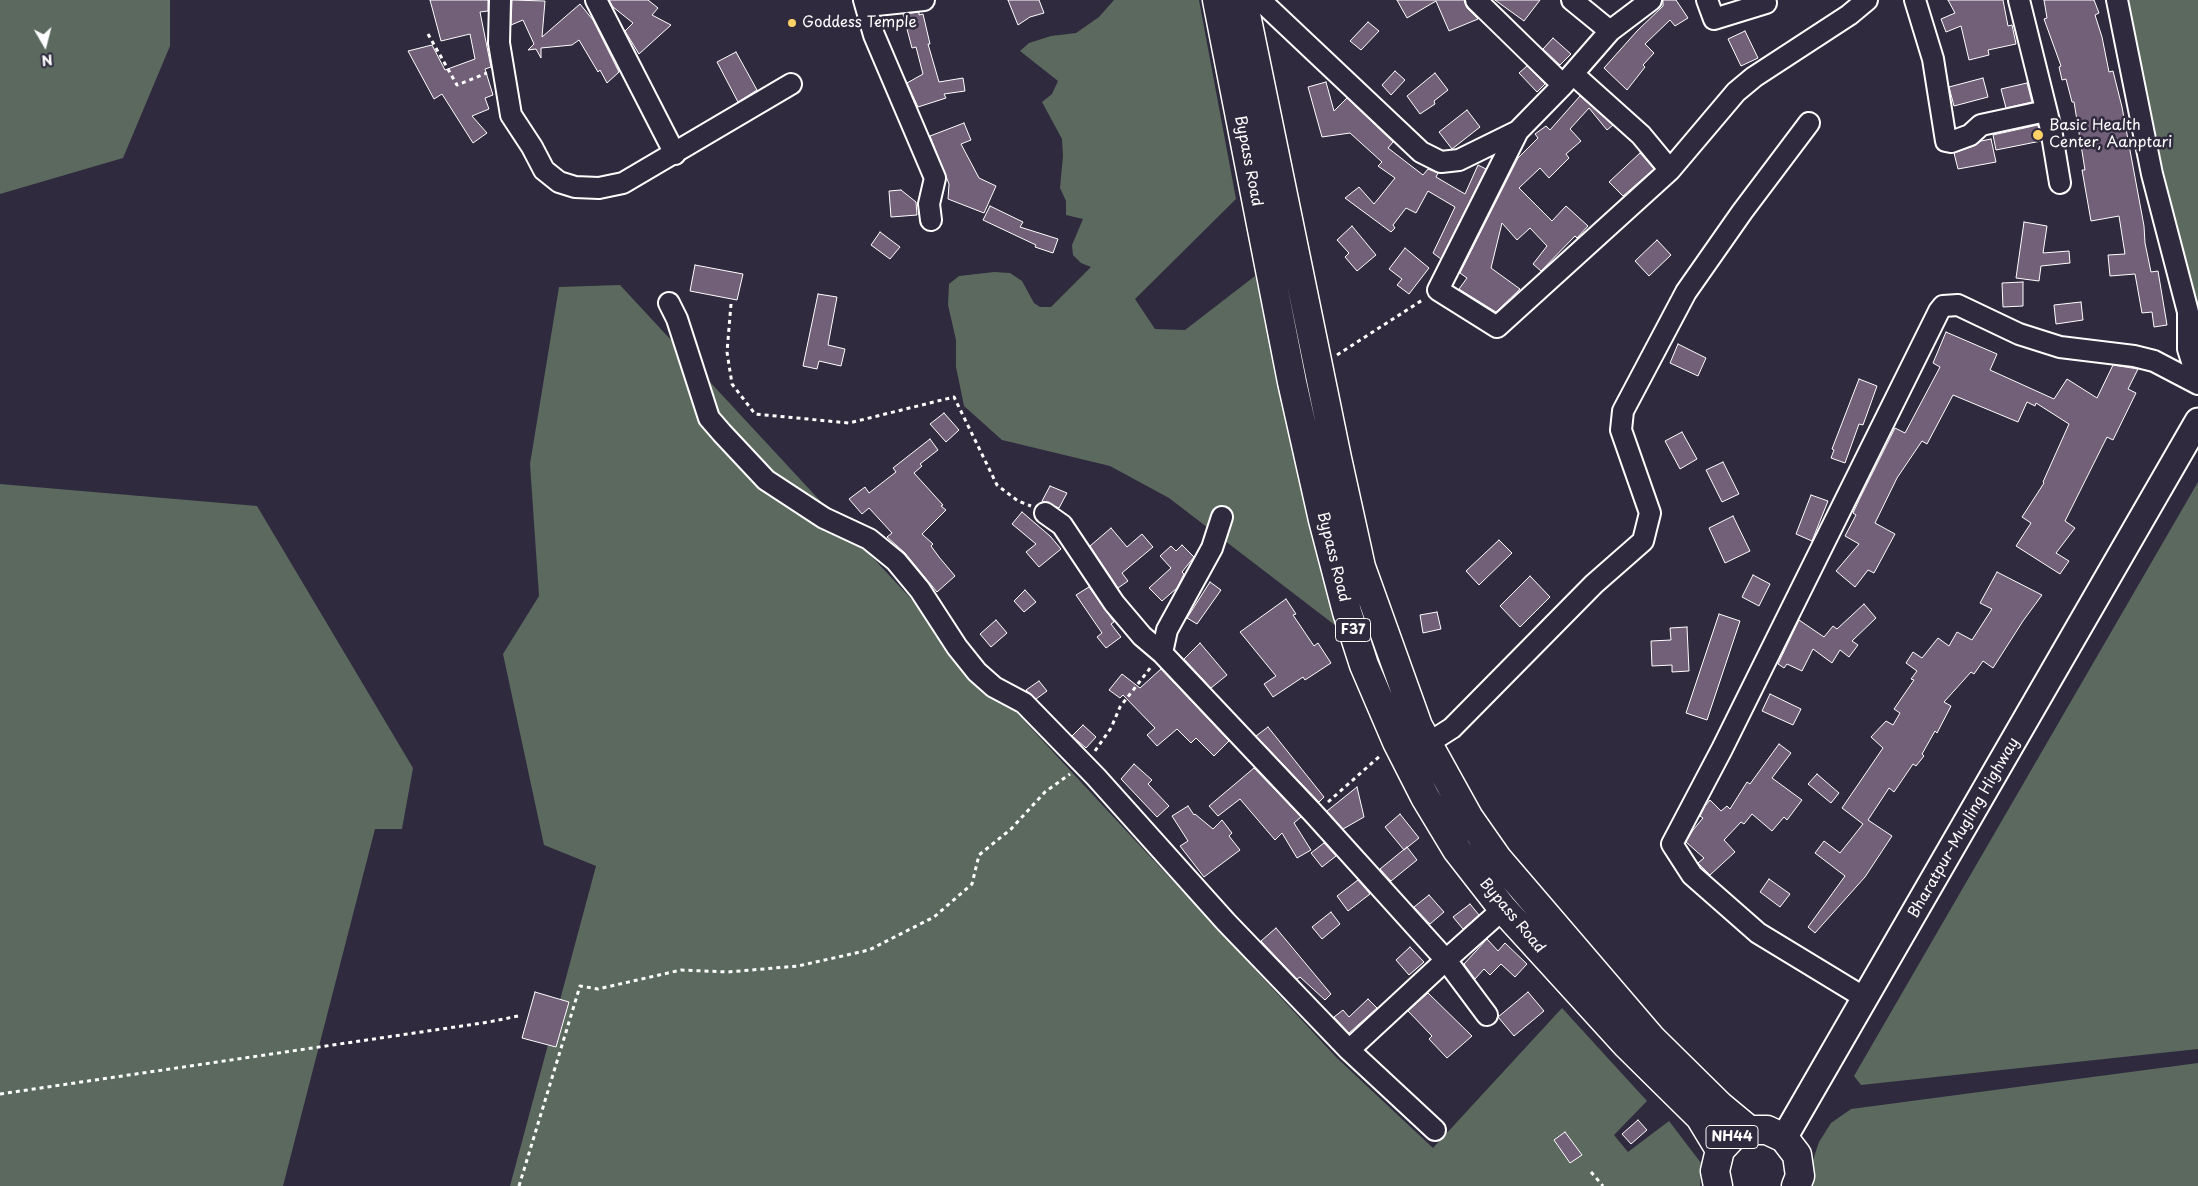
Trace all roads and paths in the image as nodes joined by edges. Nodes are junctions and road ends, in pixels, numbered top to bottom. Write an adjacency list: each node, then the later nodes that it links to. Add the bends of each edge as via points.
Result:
1 (500, 0): 19 (street)
2 (596, 0): 25 (street)
3 (924, 0): 15 (street)
4 (1217, 0): 39 (highway, Bypass Road / F37, via 1292,382 1347,612 1364,665)
5 (1243, 0): 32 (highway, Bypass Road / F37)
6 (1260, 0): 24 (street, via 1421,152 1442,162 1459,160)
7 (1476, 0): 20 (street)
8 (1572, 0): 17 (street)
9 (1707, 0): 16 (street, via 1714,19)
10 (1868, 0): 26 (street, via 1736,92)
11 (1915, 0): 22 (street, via 1933,58 1946,141 1970,135 1981,125)
12 (2019, 0): 22 (street)
13 (2117, 0): 33 (street, via 2152,174 2188,312 2188,349)
14 (1650, 1): 17 (street)
15 (865, 3): 28 (street, via 874,35 935,178 929,204)
16 (1766, 3)
17 (1610, 31): 20 (street)
18 (428, 34): 19 (path, via 456,85)
19 (502, 67): 25 (street, via 511,115 544,170 559,182 575,187 599,188 623,183)
20 (1568, 80): 24 (street); 26 (street, via 1641,135)
21 (791, 84): 25 (street)
22 (2046, 111): 27 (street)
23 (1810, 124): 39 (street, via 1686,292 1622,411 1621,430 1650,514 1643,541 1594,584 1452,728)
24 (1518, 131): 29 (street)
25 (675, 154)
26 (1670, 170): 29 (street, via 1497,327)
27 (2060, 183)
28 (931, 220)
29 (1438, 290): 32 (path)
30 (669, 302): 40 (street, via 709,418 722,434 766,480 824,518 869,540 896,561 977,672 994,687 1024,703)
31 (731, 304): 36 (path, via 727,352 732,384 755,414 849,423 954,397 997,485)
32 (1319, 366): 39 (highway, Bypass Road / F37, via 1362,568)
33 (2198, 373)
34 (2198, 384): 44 (street, via 2154,361 2060,347 2019,334 1958,305 1943,306 1939,311 1672,844 1692,876 1758,933)
35 (2198, 422): 44 (main road, Bharatpur-Mugling Highway)
36 (1045, 513): 38 (street, via 1062,525 1114,603 1142,636)
37 (1222, 517): 38 (street, via 1212,548 1167,630)
38 (1162, 653): 40 (path, via 1120,708 1094,754); 41 (street)
39 (1414, 737): 41 (path); 42 (highway, Bypass Road / F37, via 1426,797 1457,850); 50 (highway, Bypass Road / F37, via 1497,858 1652,1039)
40 (1083, 764): 47 (street); 54 (path, via 1045,792 1011,829 979,855 972,884 934,917 869,950 798,966 728,972 681,970 598,989 580,986)
41 (1314, 814): 43 (street)
42 (1503, 909): 43 (street); 52 (highway, Bypass Road / F37, via 1627,1045 1700,1117)
43 (1446, 960): 45 (street); 47 (street)
44 (1865, 998): 51 (main road, Bharatpur-Mugling Highway)
45 (1487, 1015)
46 (518, 1016): 48 (path)
47 (1348, 1050): 49 (street)
48 (0, 1094)
49 (1435, 1130)
50 (1749, 1130): 51 (highway, NH44, via 1768,1130); 52 (highway, NH44, via 1732,1136)
51 (1784, 1138): 57 (highway, via 1797,1155 1800,1176)
52 (1720, 1150): 56 (highway, NH44, via 1714,1171)
53 (1591, 1172): 55 (path)
54 (519, 1186)
55 (1603, 1186)
56 (1718, 1186)
57 (1796, 1186)

